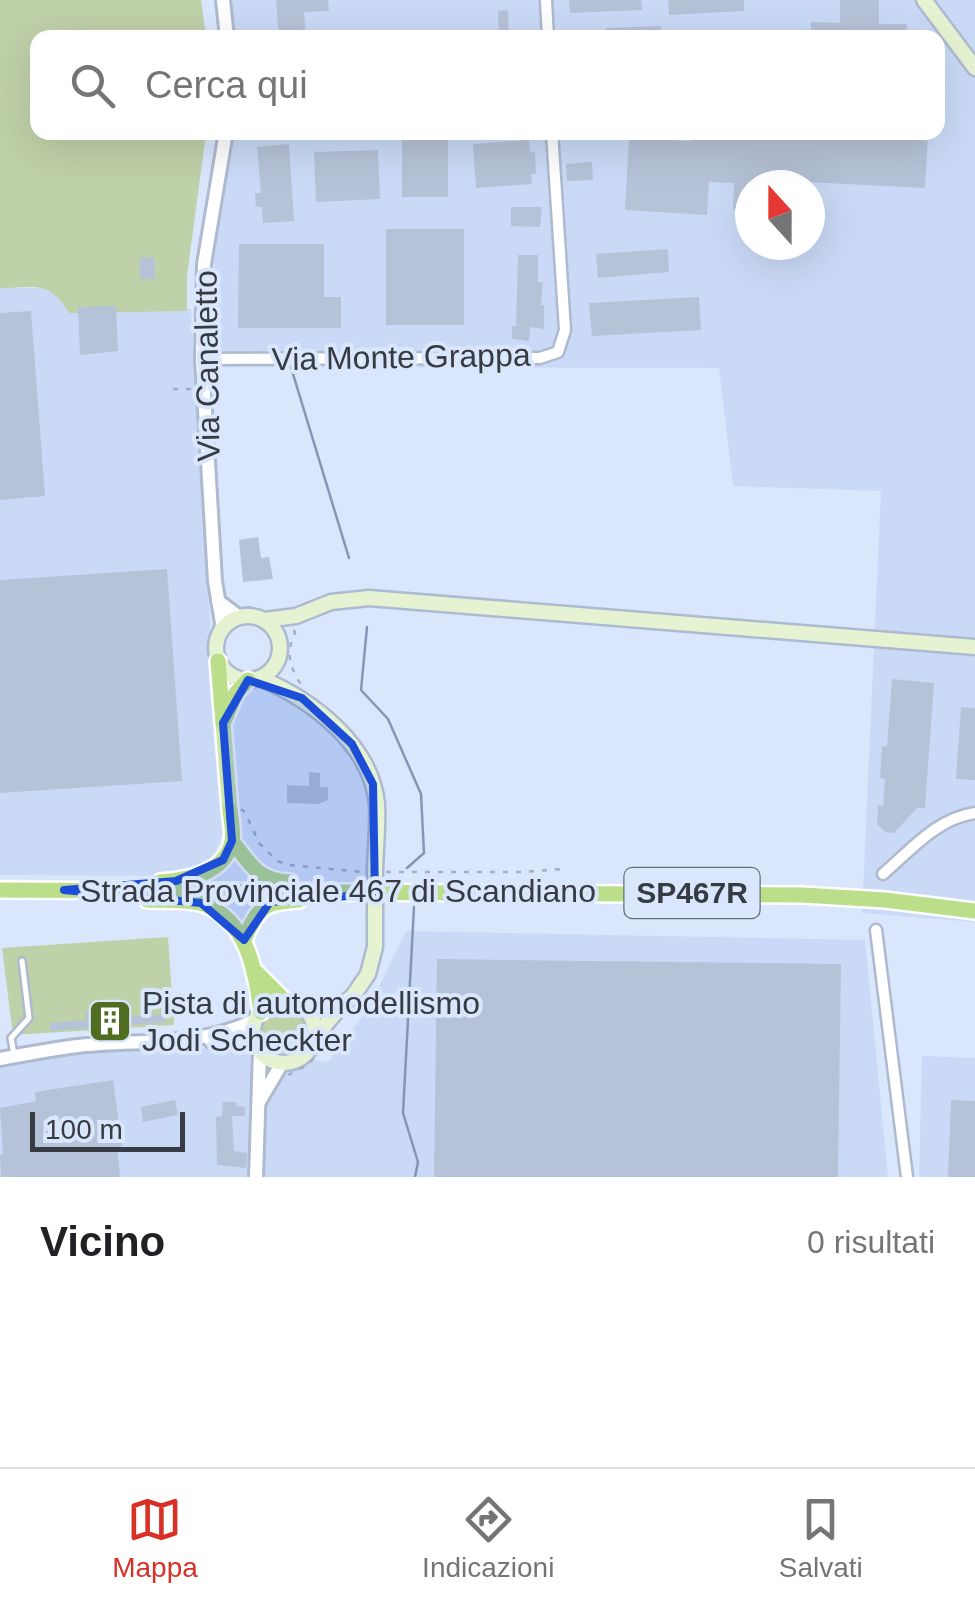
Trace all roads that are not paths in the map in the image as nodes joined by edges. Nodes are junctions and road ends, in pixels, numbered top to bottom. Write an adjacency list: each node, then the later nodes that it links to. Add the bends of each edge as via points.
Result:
1 (224, 0): 4 (street)
2 (546, 0): 5 (street)
3 (924, 0): 6 (main road)
4 (226, 30)
5 (548, 30)
6 (975, 68)
7 (225, 140): 9 (street, Via Canaletto, via 204,264)
8 (553, 140): 9 (street, Via Monte Grappa, via 565,330 558,352 540,358)
9 (202, 359): 10 (street, Via Canaletto)
10 (218, 601): 11 (street); 14 (street, Via Canaletto)
11 (249, 616): 13 (main road); 14 (main road)
12 (296, 616): 13 (main road); 15 (main road); 16 (main road, via 331,602 369,598)
13 (265, 620): 15 (main road)
14 (221, 630): 18 (main road)
15 (280, 641): 17 (main road)
16 (975, 646)
17 (279, 658): 19 (main road); 20 (main road)
18 (218, 661): 19 (main road, via 230,675); 21 (highway)
19 (254, 679): 20 (main road); 21 (highway, via 236,693)
20 (302, 698): 35 (main road, bridge, via 352,744 377,806 375,947 368,974)
21 (224, 723): 22 (main road)
22 (230, 810): 24 (highway)
23 (975, 814): 25 (street, via 936,827)
24 (232, 841): 27 (highway, via 208,872); 28 (highway, via 254,870 274,882)
25 (884, 874)
26 (0, 890): 27 (highway, Strada Provinciale 467 di Scandiano / SP467R)
27 (64, 890): 28 (highway, Strada Provinciale 467 di Scandiano / SP467R); 31 (highway, via 201,903 221,913)
28 (408, 892): 29 (highway, Strada Provinciale 467 di Scandiano / SP467R, via 802,895); 31 (highway, via 270,902)
29 (975, 911)
30 (876, 930): 44 (street)
31 (244, 940): 33 (highway)
32 (22, 961): 40 (lane, via 30,1018 11,1038)
33 (256, 972): 34 (highway); 36 (highway)
34 (293, 1004): 35 (main road); 36 (main road, via 275,1003); 38 (main road, via 312,1020)
35 (342, 1005): 38 (main road)
36 (258, 1016): 37 (street); 39 (main road)
37 (208, 1038): 39 (street); 40 (street)
38 (314, 1039): 41 (main road, via 304,1055)
39 (257, 1047): 41 (main road); 42 (street)
40 (7, 1058)
41 (282, 1063): 42 (street)
42 (260, 1102): 43 (street)
43 (256, 1177)
44 (907, 1177)

